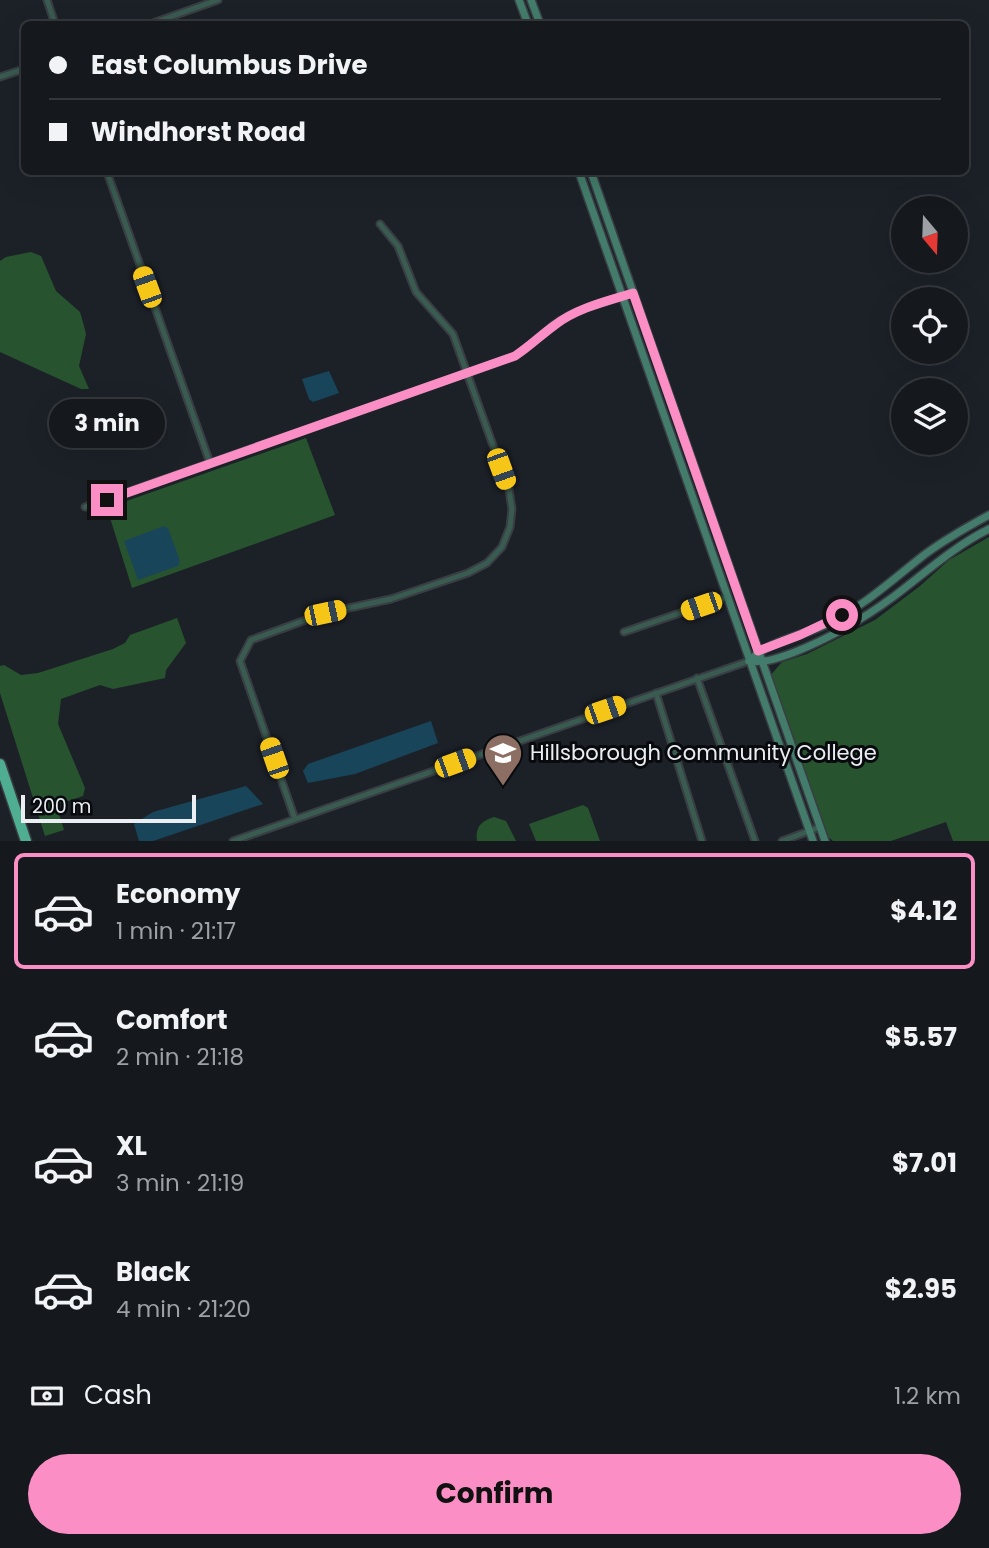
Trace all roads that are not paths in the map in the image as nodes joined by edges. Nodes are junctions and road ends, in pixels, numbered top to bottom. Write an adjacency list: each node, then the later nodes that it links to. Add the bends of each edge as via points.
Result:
1 (47, 0): 5 (street)
2 (218, 0): 6 (street)
3 (519, 0): 7 (street)
4 (531, 0): 8 (street)
5 (54, 21)
6 (158, 21)
7 (527, 21)
8 (539, 21)
9 (21, 70): 10 (street)
10 (0, 77)
11 (108, 175): 18 (street)
12 (580, 175): 16 (street)
13 (592, 175): 15 (street)
14 (380, 224): 17 (street, via 398,246 416,292 453,334)
15 (633, 293): 16 (street); 26 (street)
16 (623, 296): 17 (street, via 576,312 515,356); 24 (street)
17 (468, 374): 18 (street); 32 (street, via 509,490 510,527 502,547 487,564 468,573 391,599 325,613 251,640 240,661)
18 (209, 463): 19 (street)
19 (85, 507)
20 (989, 515): 22 (street)
21 (989, 529): 23 (street)
22 (924, 556): 23 (street); 26 (street, via 829,623)
23 (932, 566): 28 (street, via 837,633)
24 (727, 597): 25 (street); 27 (street)
25 (624, 632)
26 (758, 651): 27 (street); 28 (street)
27 (749, 661): 28 (street); 29 (street); 34 (street)
28 (762, 663): 33 (street)
29 (697, 678): 30 (street); 38 (street)
30 (656, 693): 32 (street); 37 (street)
31 (0, 764): 35 (highway)
32 (295, 819): 36 (street)
33 (820, 827): 34 (street); 41 (street)
34 (809, 831): 39 (street); 40 (street)
35 (26, 841)
36 (233, 841)
37 (702, 841)
38 (755, 841)
39 (782, 841)
40 (813, 841)
41 (825, 841)

